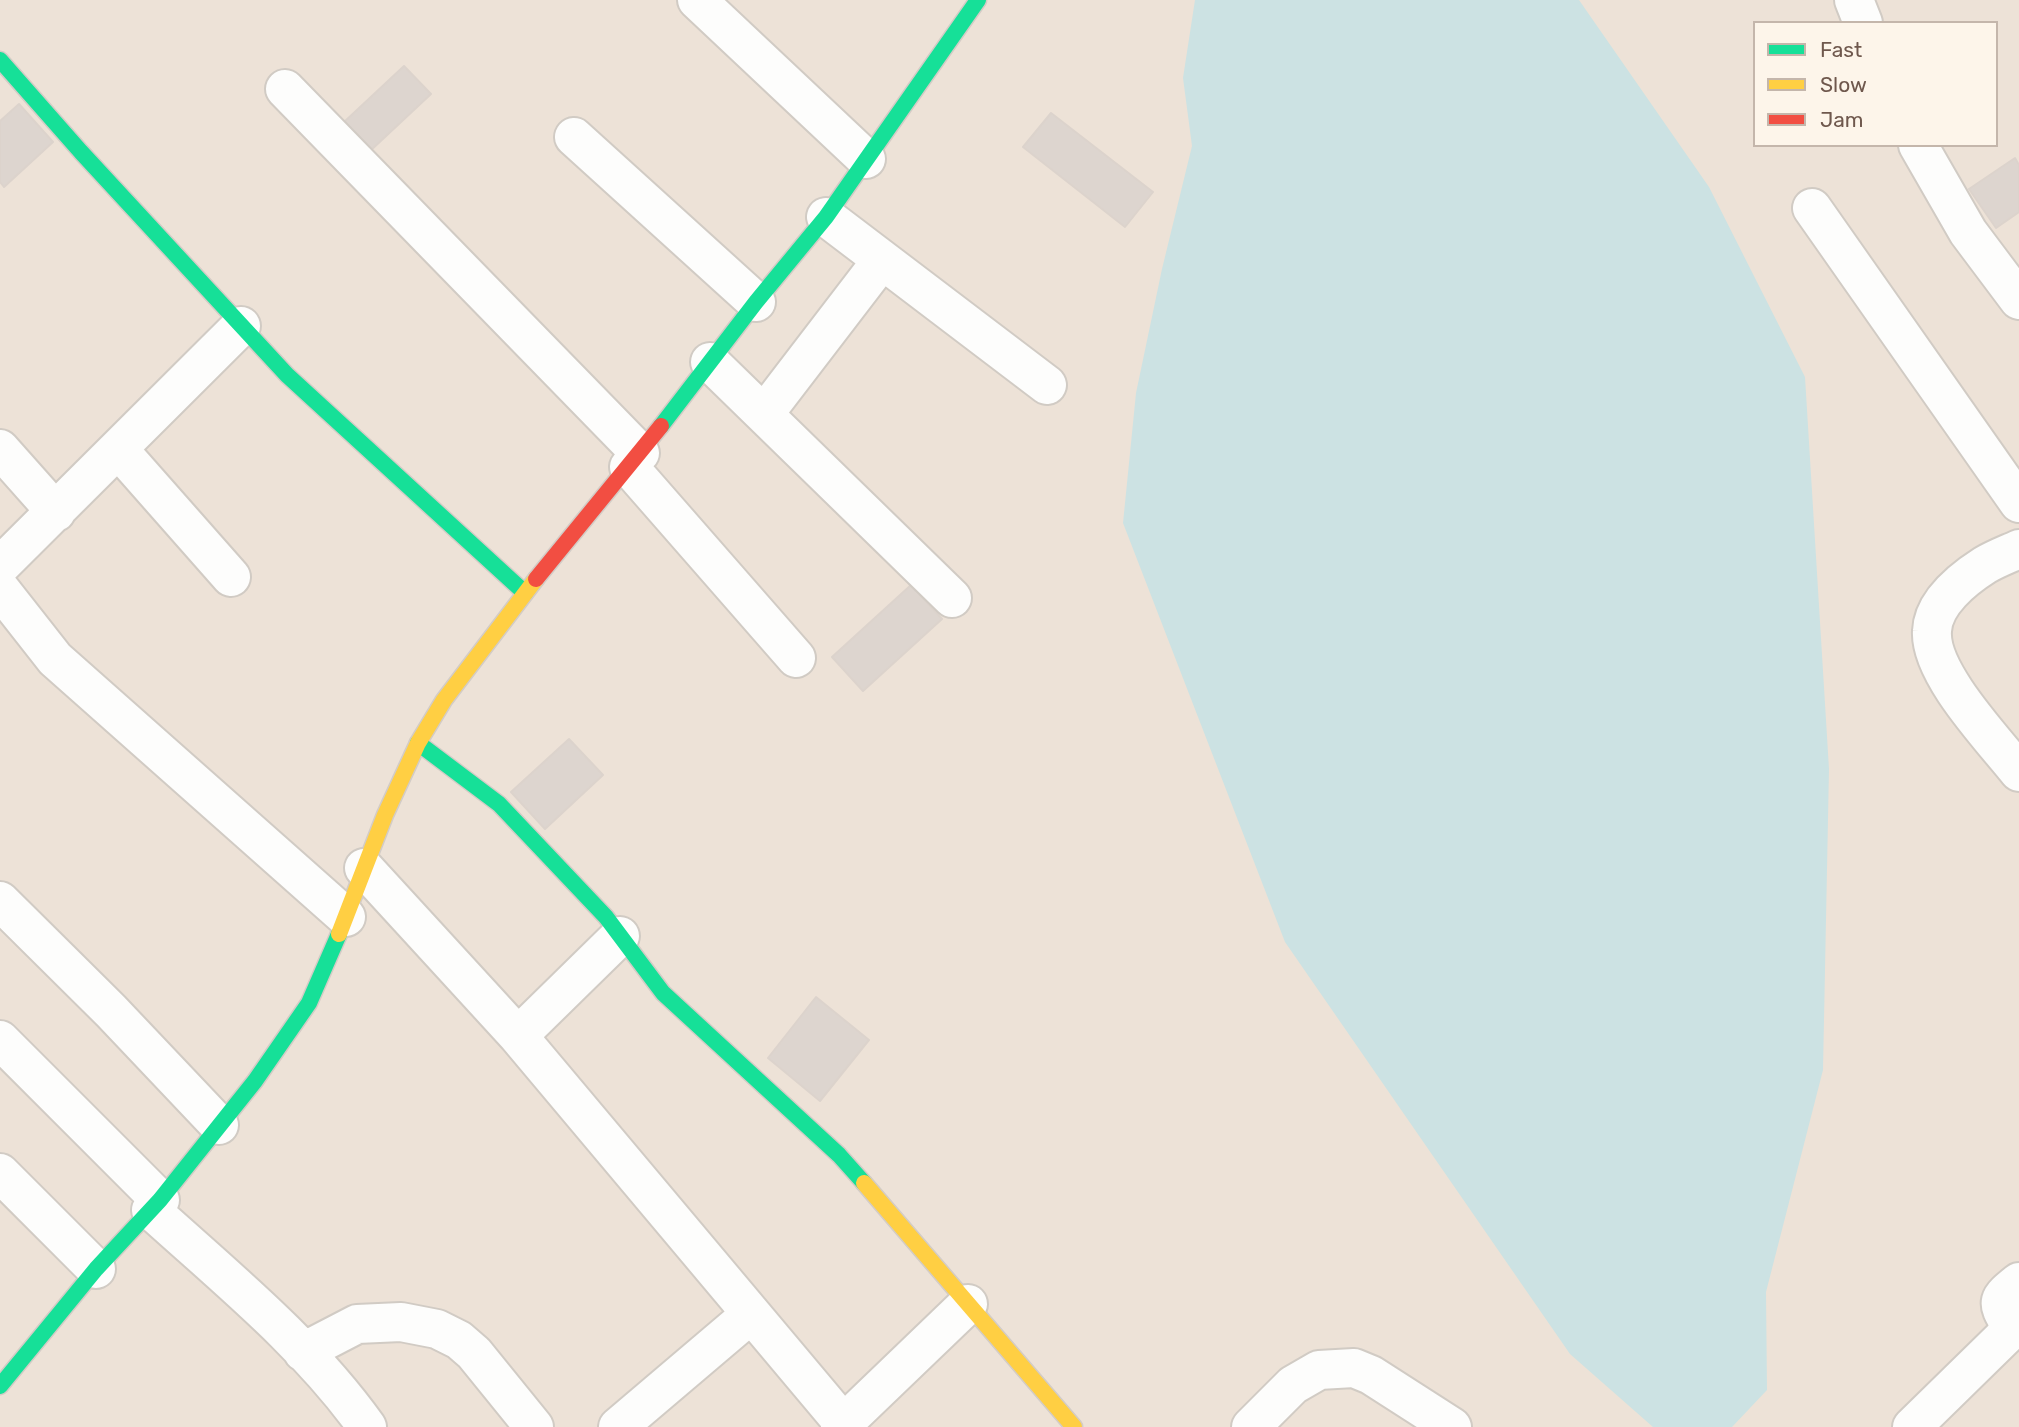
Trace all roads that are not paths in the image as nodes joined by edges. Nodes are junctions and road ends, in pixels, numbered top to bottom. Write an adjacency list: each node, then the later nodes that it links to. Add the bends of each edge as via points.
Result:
1 (697, 0): 9 (street)
2 (978, 0): 9 (main road)
3 (1854, 0): 4 (street)
4 (1862, 21)
5 (0, 60): 15 (main road)
6 (285, 89): 21 (street, via 614,428)
7 (574, 136): 14 (street)
8 (1919, 147): 13 (street, via 1968,232)
9 (866, 159): 11 (main road)
10 (1812, 208): 22 (street)
11 (826, 217): 12 (street); 14 (main road)
12 (882, 260): 17 (street); 18 (street)
13 (2019, 300)
14 (757, 302): 16 (main road)
15 (241, 326): 20 (street); 28 (main road, via 287,375)
16 (710, 362): 18 (street); 21 (main road)
17 (1047, 386)
18 (764, 414): 29 (street)
19 (0, 449): 23 (street)
20 (119, 450): 23 (street); 26 (street)
21 (635, 460): 28 (main road); 30 (street)
22 (2019, 503)
23 (56, 512): 25 (street)
24 (2019, 549): 32 (street, via 1985,565 1959,585 1938,612 1931,630 1935,655 1947,680)
25 (0, 566)
26 (231, 577)
27 (0, 589): 35 (street, via 55,659)
28 (525, 593): 31 (main road, via 444,700)
29 (952, 598)
30 (796, 658)
31 (418, 743): 33 (main road); 36 (main road, via 499,804)
32 (2019, 772)
33 (364, 868): 35 (main road); 37 (street)
34 (0, 901): 39 (street)
35 (346, 917): 39 (main road, via 309,1003)
36 (620, 936): 37 (street); 44 (main road, via 663,993 839,1155)
37 (518, 1037): 45 (street)
38 (0, 1040): 41 (street)
39 (219, 1125): 41 (main road)
40 (0, 1173): 42 (street)
41 (155, 1205): 42 (main road); 46 (street)
42 (96, 1269): 47 (main road)
43 (2019, 1282): 55 (street, via 2000,1303 2010,1324 2004,1337)
44 (968, 1304): 48 (street); 52 (main road)
45 (751, 1314): 48 (street); 51 (street)
46 (303, 1352): 49 (street, via 343,1393); 50 (street, via 357,1324 401,1322 437,1329 474,1353)
47 (0, 1386)
48 (842, 1425)
49 (367, 1427)
50 (534, 1427)
51 (618, 1427)
52 (1074, 1427)
53 (1251, 1427): 54 (street, via 1293,1385 1319,1370 1354,1368)
54 (1452, 1427)
55 (1912, 1427)

